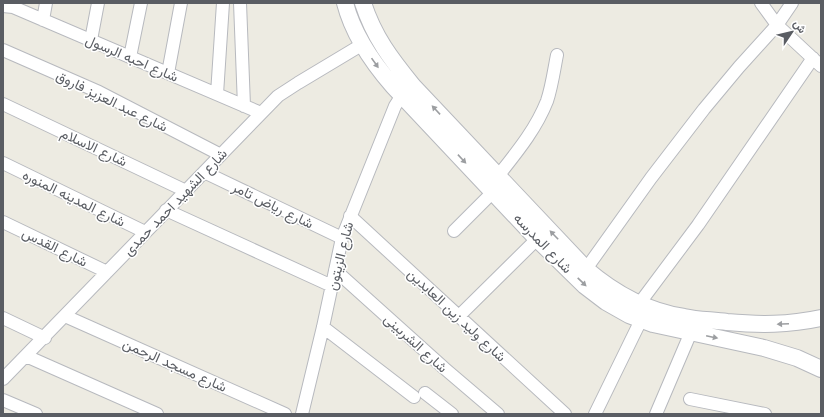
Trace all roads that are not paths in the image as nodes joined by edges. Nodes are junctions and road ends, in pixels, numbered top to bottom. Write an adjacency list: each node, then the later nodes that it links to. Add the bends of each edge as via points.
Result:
1 (46, 3): 12 (street)
2 (98, 3): 14 (street)
3 (141, 3): 18 (street)
4 (181, 3): 20 (street)
5 (223, 3): 22 (street)
6 (240, 3): 24 (street)
7 (345, 3): 15 (street, شارع المدرسه)
8 (363, 3): 21 (street, شارع المدرسه, via 373,30)
9 (761, 3): 13 (street)
10 (792, 3): 13 (street)
11 (10, 5): 12 (street, شارع احبه الرسول)
12 (44, 20): 14 (street, شارع احبه الرسول)
13 (777, 25): 19 (street); 39 (street, via 704,109)
14 (91, 40): 18 (street, شارع احبه الرسول)
15 (363, 44): 21 (street, شارع المدرسه, one-way to 21, via 377,66); 25 (street, شارع الشهيد احمد حمدى, via 278,96)
16 (3, 50): 26 (street, شارع عبد العزيز فاروق, via 99,92)
17 (557, 55): 29 (street, via 548,99 541,115 524,144)
18 (130, 57): 20 (street, شارع احبه الرسول)
19 (819, 62): 43 (street)
20 (168, 73): 22 (street, شارع احبه الرسول)
21 (407, 91): 29 (street, شارع المدرسه, one-way to 21); 31 (street, شارع المدرسه, one-way to 31); 33 (street, شارع الزيتون, via 395,106)
22 (217, 94): 24 (street, شارع احبه الرسول)
23 (3, 104): 30 (street, شارع الاسلام)
24 (244, 106): 25 (street, شارع احبه الرسول)
25 (261, 113): 26 (street, شارع الشهيد احمد حمدى)
26 (220, 154): 28 (street, شارع الشهيد احمد حمدى)
27 (3, 163): 36 (street, شارع المدينه المنوره)
28 (204, 172): 30 (street, شارع الشهيد احمد حمدى); 37 (street, شارع رياض تامر)
29 (498, 176): 39 (street, شارع المدرسه, one-way to 29)
30 (186, 190): 32 (street, شارع الشهيد احمد حمدى)
31 (493, 192): 35 (street); 38 (street, شارع المدرسه)
32 (166, 210): 36 (street, شارع الشهيد احمد حمدى); 42 (street)
33 (350, 216): 37 (street, شارع الزيتون); 45 (street, شارع وليد زين العابدين)
34 (3, 222): 41 (street, شارع القدس)
35 (454, 231)
36 (145, 232): 41 (street, شارع الشهيد احمد حمدى)
37 (342, 238): 40 (street, شارع الزيتون)
38 (537, 239): 45 (street); 48 (street, شارع المدرسه, one-way to 48, via 595,295)
39 (586, 269): 43 (street, شارع المدرسه, via 611,289)
40 (335, 270): 42 (street, شارع الزيتون); 62 (street, شارع الشربينى)
41 (107, 272): 44 (street, شارع الشهيد احمد حمدى)
42 (332, 286): 49 (street, شارع الزيتون)
43 (639, 304): 47 (street, شارع المدرسه, one-way to 43, via 789,324 754,324 686,318)
44 (65, 316): 51 (street, شارع الشهيد احمد حمدى); 59 (street, شارع مسجد الرحمن)
45 (459, 316): 63 (street, شارع وليد زين العابدين)
46 (3, 318): 51 (street)
47 (821, 318)
48 (641, 320): 50 (street, شارع المدرسه); 64 (street)
49 (323, 327): 60 (street, شارع الزيتون); 61 (street, via 419,395)
50 (691, 332): 53 (street, شارع المدرسه, one-way to 53, via 764,348 797,358); 65 (street)
51 (45, 338): 52 (street, شارع الشهيد احمد حمدى)
52 (26, 356): 54 (street, شارع الشهيد احمد حمدى); 58 (street)
53 (821, 369)
54 (3, 379)
55 (690, 399): 66 (street)
56 (3, 400): 57 (street)
57 (36, 414)
58 (157, 414)
59 (285, 414)
60 (302, 414)
61 (452, 414)
62 (498, 414)
63 (565, 414)
64 (595, 414)
65 (656, 414)
66 (765, 414)

